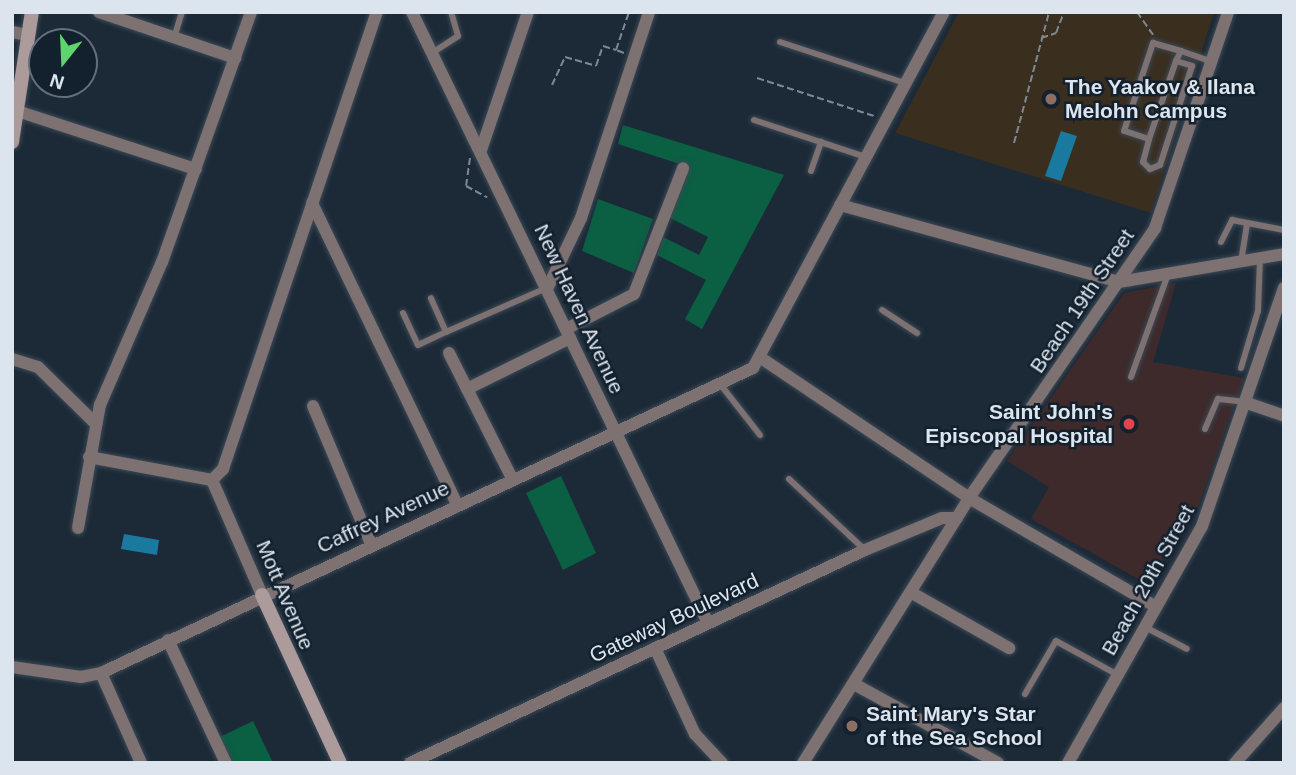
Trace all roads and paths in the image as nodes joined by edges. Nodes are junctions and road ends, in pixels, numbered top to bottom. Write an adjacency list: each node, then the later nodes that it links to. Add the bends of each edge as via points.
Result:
1 (99, 12): 17 (street)
2 (181, 12): 17 (lane)
3 (251, 12): 25 (street)
4 (377, 12): 44 (street)
5 (412, 12): 24 (street, New Haven Avenue)
6 (450, 12): 24 (lane, via 458,36)
7 (528, 12): 38 (street)
8 (629, 12): 21 (path)
9 (649, 12): 54 (street, via 581,218)
10 (944, 12): 29 (street)
11 (1049, 12): 18 (path)
12 (1064, 12): 18 (path, via 1056,33)
13 (1137, 12): 20 (path, via 1151,23)
14 (1228, 12): 27 (street, Beach 19th Street)
15 (12, 32): 16 (street)
16 (28, 35): 31 (street)
17 (174, 37): 25 (street)
18 (1040, 38): 37 (path)
19 (780, 42): 29 (lane)
20 (1153, 43): 22 (lane); 34 (lane, via 1124,131)
21 (616, 50): 23 (path); 30 (path, via 603,46 596,66 565,57)
22 (1181, 51): 26 (lane); 27 (lane)
23 (625, 53)
24 (430, 54): 38 (street, New Haven Avenue)
25 (235, 58): 41 (street)
26 (1176, 61): 34 (lane); 34 (lane, via 1192,66 1160,165 1150,169 1143,162)
27 (1213, 62): 53 (street, Beach 19th Street, via 1169,200)
28 (757, 78): 33 (path)
29 (905, 83): 33 (street)
30 (552, 85)
31 (17, 111): 35 (street); 41 (street)
32 (754, 120): 36 (lane)
33 (886, 120): 39 (street)
34 (1149, 139)
35 (12, 142)
36 (821, 142): 39 (lane); 42 (lane)
37 (1014, 143)
38 (476, 153): 43 (path, via 466,186); 54 (street, New Haven Avenue)
39 (866, 157): 45 (street)
40 (683, 168): 61 (street, via 634,294)
41 (196, 169): 74 (street)
42 (811, 171)
43 (491, 197)
44 (312, 203): 81 (street, via 222,469); 83 (street)
45 (840, 205): 53 (street); 63 (street)
46 (1248, 224): 47 (lane); 48 (lane, via 1233,220); 51 (lane)
47 (1284, 230)
48 (1221, 242)
49 (1284, 254): 50 (street)
50 (1259, 259): 51 (street); 65 (lane, via 1263,284)
51 (1241, 262): 52 (street)
52 (1168, 274): 53 (street); 68 (lane)
53 (1119, 282): 82 (street, Beach 19th Street)
54 (548, 287): 59 (lane); 61 (street, New Haven Avenue)
55 (1284, 288): 66 (street, Beach 20th Street)
56 (431, 298): 59 (lane)
57 (881, 310): 60 (lane)
58 (403, 313): 59 (lane, via 418,345)
59 (446, 332)
60 (917, 333)
61 (568, 334): 70 (street); 76 (street, New Haven Avenue)
62 (449, 353): 70 (street)
63 (761, 358): 69 (street, Caffrey Avenue); 82 (street)
64 (12, 359): 74 (street, via 38,367)
65 (1245, 359): 66 (lane); 67 (lane)
66 (1259, 363): 71 (street, Beach 20th Street)
67 (1241, 368)
68 (1131, 377)
69 (719, 383): 76 (street, Caffrey Avenue); 77 (lane)
70 (467, 389): 79 (street)
71 (1247, 403): 73 (street); 75 (lane, via 1218,399); 90 (street, Beach 20th Street, via 1202,526)
72 (313, 406): 86 (street)
73 (1284, 416)
74 (94, 422): 78 (street)
75 (1205, 429)
76 (615, 431): 79 (street, Caffrey Avenue); 91 (street, New Haven Avenue)
77 (760, 435)
78 (89, 457): 81 (street); 85 (street)
79 (512, 478): 83 (street, Caffrey Avenue)
80 (789, 479): 87 (lane)
81 (212, 480): 89 (street, Mott Avenue)
82 (969, 498): 84 (street, Beach 19th Street); 90 (street)
83 (457, 504): 86 (street, Caffrey Avenue)
84 (957, 518): 87 (street, Gateway Boulevard, via 942,518); 88 (street, Beach 19th Street)
85 (78, 528)
86 (371, 544): 89 (street, Caffrey Avenue)
87 (864, 550): 91 (street, Gateway Boulevard)
88 (912, 593): 95 (street); 100 (street, Beach 19th Street)
89 (262, 595): 93 (street, Caffrey Avenue); 105 (street, Mott Avenue)
90 (1156, 607): 92 (street, Beach 20th Street)
91 (708, 624): 94 (street, Gateway Boulevard)
92 (1145, 627): 96 (lane); 99 (street, Beach 20th Street)
93 (168, 640): 98 (street, Caffrey Avenue); 104 (street)
94 (655, 648): 106 (street, Gateway Boulevard); 107 (street, via 695,734)
95 (1009, 648)
96 (1186, 649)
97 (12, 667): 98 (street, Caffrey Avenue, via 81,677)
98 (101, 673): 103 (street)
99 (1118, 674): 101 (lane, via 1056,641); 110 (street, Beach 20th Street)
100 (854, 684): 108 (street, Beach 19th Street); 109 (street)
101 (1025, 694)
102 (1284, 708): 111 (street)
103 (141, 763)
104 (226, 763)
105 (340, 763)
106 (410, 763)
107 (722, 763)
108 (803, 763)
109 (998, 763)
110 (1068, 763)
111 (1235, 763)

